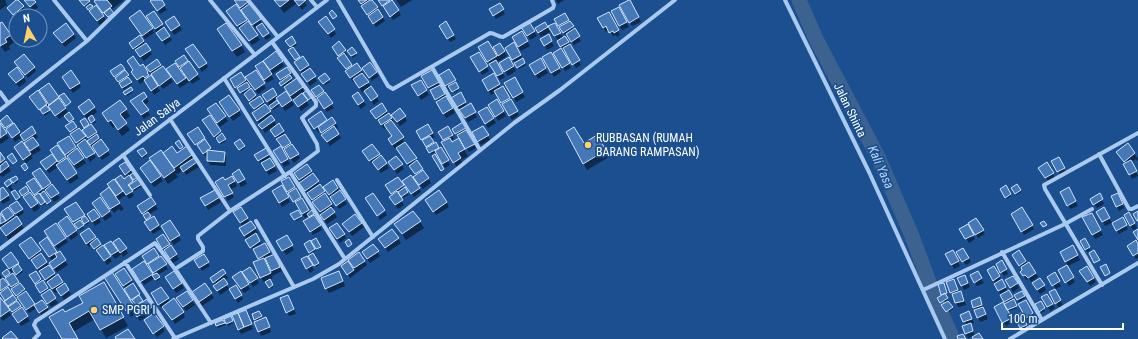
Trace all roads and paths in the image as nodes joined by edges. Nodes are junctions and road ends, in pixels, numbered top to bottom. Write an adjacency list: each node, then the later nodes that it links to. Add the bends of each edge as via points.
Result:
1 (54, 0): 13 (street)
2 (129, 0): 13 (street)
3 (210, 0): 15 (street)
4 (248, 0): 12 (street)
5 (311, 0): 11 (street)
6 (327, 0): 11 (street, Jalan Salya)
7 (338, 0): 16 (street, via 390,88 398,87)
8 (552, 0): 16 (street, via 553,8 503,36 490,33)
9 (675, 0): 23 (street)
10 (785, 0): 44 (street, Jalan Shinta)
11 (317, 8): 12 (street, Jalan Salya)
12 (278, 37): 14 (street, Jalan Salya)
13 (87, 41): 19 (street)
14 (272, 42): 15 (street, Jalan Salya); 26 (street, via 317,104 302,118 317,144 318,151)
15 (255, 55): 17 (street, Jalan Salya)
16 (432, 67): 23 (street)
17 (224, 78): 21 (street, Jalan Salya); 27 (street)
18 (0, 92): 19 (street)
19 (8, 103): 20 (street)
20 (0, 110)
21 (170, 119): 25 (street, Jalan Salya); 32 (street)
22 (1138, 133): 24 (street)
23 (480, 150): 35 (street)
24 (1099, 154): 30 (street, via 1129,209); 34 (street, via 1044,185)
25 (123, 155): 29 (street); 36 (street, Jalan Salya)
26 (290, 172): 27 (street); 38 (street)
27 (285, 176): 32 (street)
28 (337, 180): 35 (street)
29 (150, 195)
30 (1138, 206)
31 (1092, 209): 34 (street)
32 (230, 211): 41 (street, via 198,237 203,251)
33 (256, 221): 43 (street)
34 (1065, 224): 37 (street); 42 (street)
35 (373, 237): 38 (street)
36 (0, 249)
37 (1002, 252): 44 (street); 45 (street)
38 (345, 259): 43 (street, via 328,271)
39 (125, 262): 41 (street, via 156,243); 47 (street); 48 (street, via 36,321 34,325 39,334)
40 (1138, 263): 42 (street)
41 (175, 268): 46 (street)
42 (1102, 285): 45 (street)
43 (294, 287): 46 (street)
44 (924, 290): 49 (street, Jalan Shinta)
45 (1042, 320): 50 (street)
46 (211, 323): 47 (street)
47 (174, 338)
48 (34, 339)
49 (945, 339)
50 (1010, 339)

